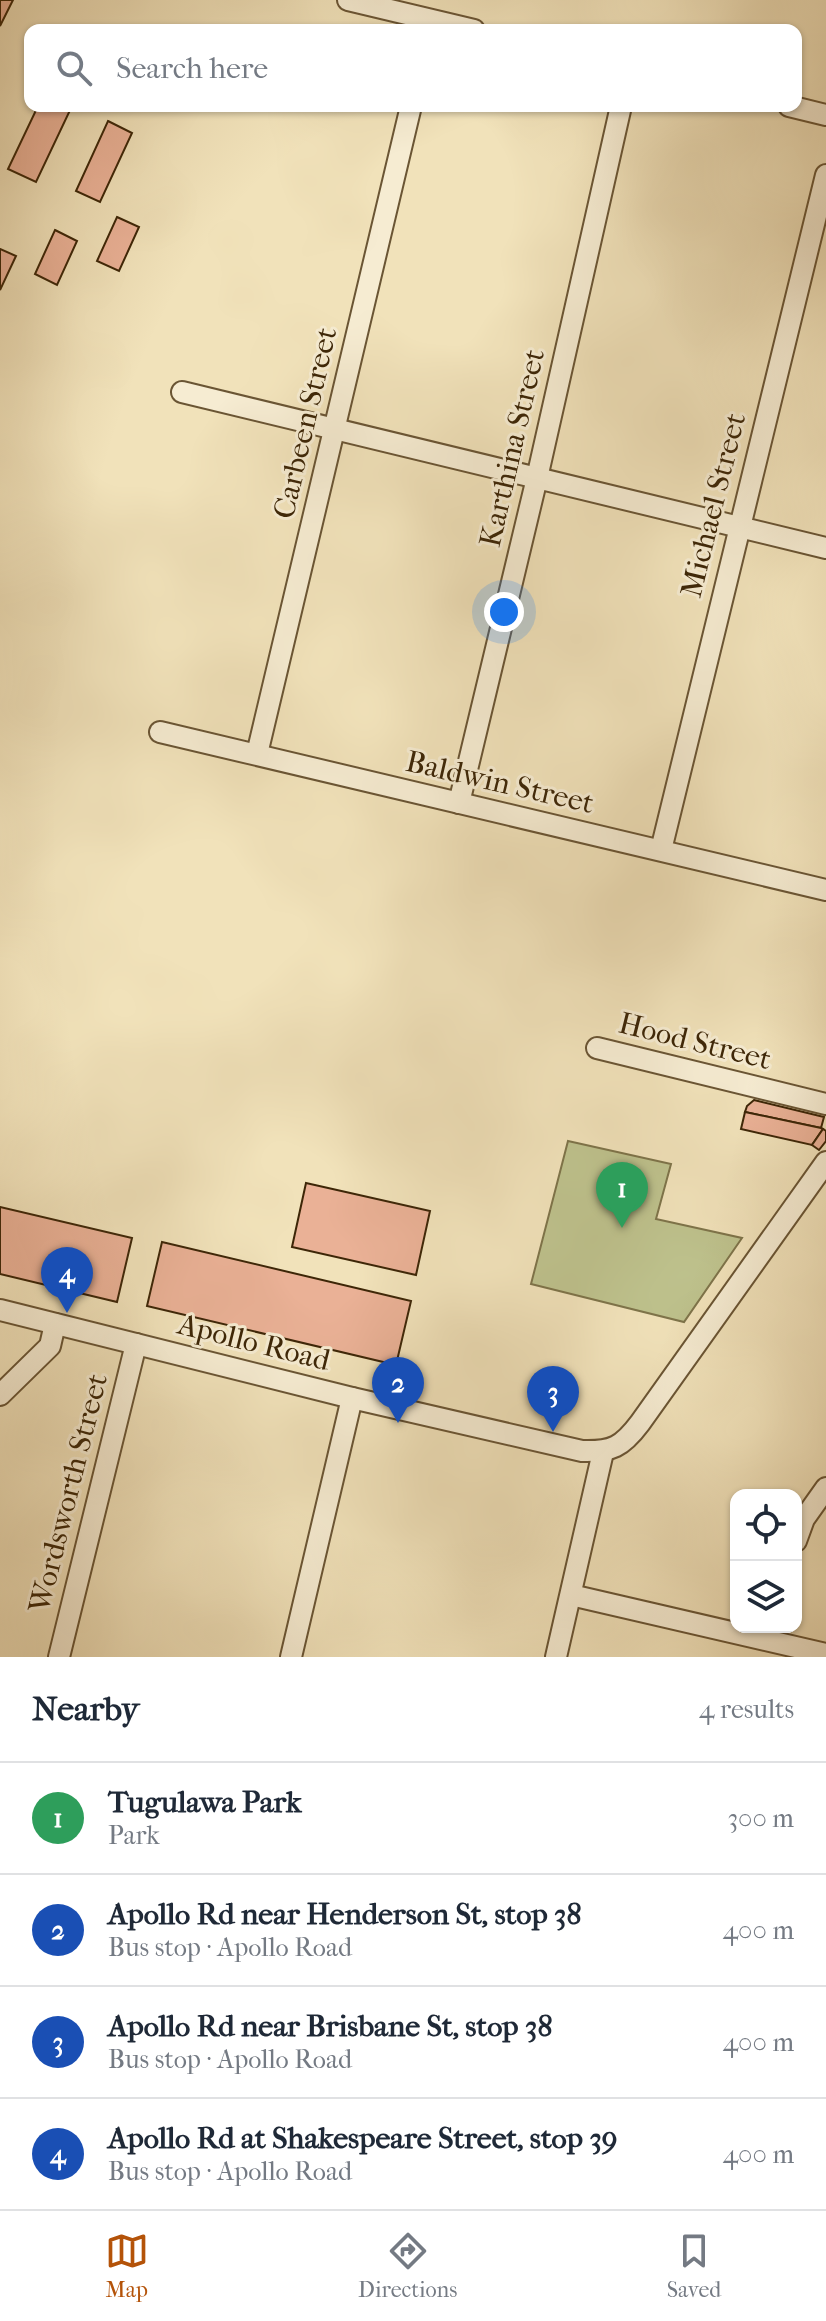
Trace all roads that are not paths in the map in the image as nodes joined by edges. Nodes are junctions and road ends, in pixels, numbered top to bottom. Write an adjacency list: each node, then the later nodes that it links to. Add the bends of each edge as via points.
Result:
1 (348, 0): 2 (street)
2 (428, 24)
3 (802, 109): 6 (street)
4 (410, 112): 9 (street, Carbeen Street)
5 (620, 112): 10 (street, Karthina Street)
6 (826, 115)
7 (826, 175): 11 (street, Michael Street)
8 (182, 392): 9 (street)
9 (334, 429): 10 (street); 14 (street, Carbeen Street)
10 (537, 478): 11 (street); 15 (street, Karthina Street)
11 (738, 527): 12 (street); 16 (street, Michael Street)
12 (826, 548)
13 (160, 732): 14 (street, Baldwin Street)
14 (257, 754): 15 (street, Baldwin Street)
15 (459, 803): 16 (street, Baldwin Street)
16 (661, 850): 17 (street, Baldwin Street)
17 (826, 890)
18 (597, 1048): 19 (street, Hood Street)
19 (826, 1104)
20 (826, 1162): 26 (street, via 629,1438)
21 (0, 1310): 22 (street, Apollo Road)
22 (55, 1324): 23 (street, Apollo Road); 24 (street, via 50,1346)
23 (136, 1344): 25 (street, Apollo Road); 32 (street, Wordsworth Street)
24 (0, 1395)
25 (352, 1398): 26 (street, Apollo Road); 33 (street)
26 (603, 1452): 29 (street)
27 (826, 1488): 28 (street)
28 (802, 1524)
29 (571, 1595): 30 (street); 34 (street)
30 (774, 1634): 31 (street)
31 (826, 1654)
32 (59, 1657)
33 (291, 1657)
34 (556, 1657)

